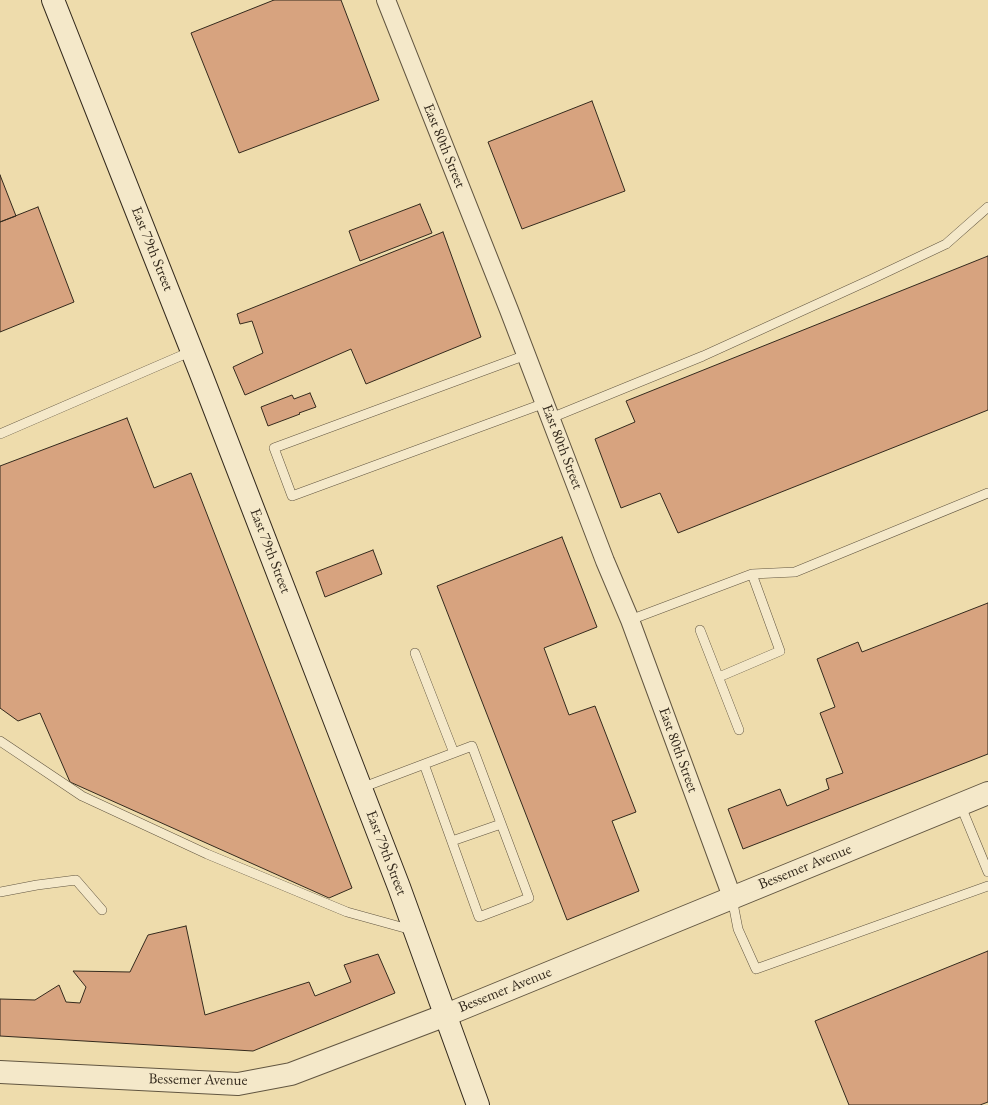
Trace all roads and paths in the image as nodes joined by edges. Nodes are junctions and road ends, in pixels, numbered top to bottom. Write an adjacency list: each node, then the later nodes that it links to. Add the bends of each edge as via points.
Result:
1 (53, 0): 4 (main road, East 79th Street)
2 (386, 0): 5 (street, East 80th Street)
3 (988, 207): 6 (lane, via 946,244 872,279 703,356)
4 (192, 351): 7 (lane); 18 (main road, East 79th Street)
5 (526, 355): 6 (street, East 80th Street); 6 (lane, via 274,448 292,496)
6 (548, 411): 10 (street, East 80th Street)
7 (0, 434)
8 (988, 493): 9 (lane, via 795,572)
9 (752, 574): 10 (lane); 13 (lane, via 780,651)
10 (630, 620): 26 (street, East 80th Street)
11 (700, 630): 13 (lane)
12 (415, 653): 16 (lane)
13 (719, 677): 14 (lane)
14 (739, 730)
15 (0, 741): 28 (lane, via 82,796 207,854 347,912)
16 (454, 753): 17 (lane); 21 (lane, via 472,746)
17 (424, 764): 18 (lane); 22 (lane)
18 (361, 788): 28 (main road, East 79th Street)
19 (988, 793): 20 (main road, Bessemer Avenue)
20 (960, 804): 23 (lane); 26 (main road, Bessemer Avenue)
21 (501, 824): 22 (lane); 22 (lane, via 529,898 479,917)
22 (452, 842)
23 (988, 872)
24 (988, 886): 26 (lane, via 756,970 738,929)
25 (0, 892): 27 (lane, via 76,880)
26 (732, 897): 29 (main road, Bessemer Avenue)
27 (102, 910)
28 (416, 931): 29 (main road, East 79th Street)
29 (446, 1014): 30 (main road, Bessemer Avenue, via 291,1074 238,1084); 31 (main road, East 79th Street)
30 (0, 1072)
31 (478, 1105)

